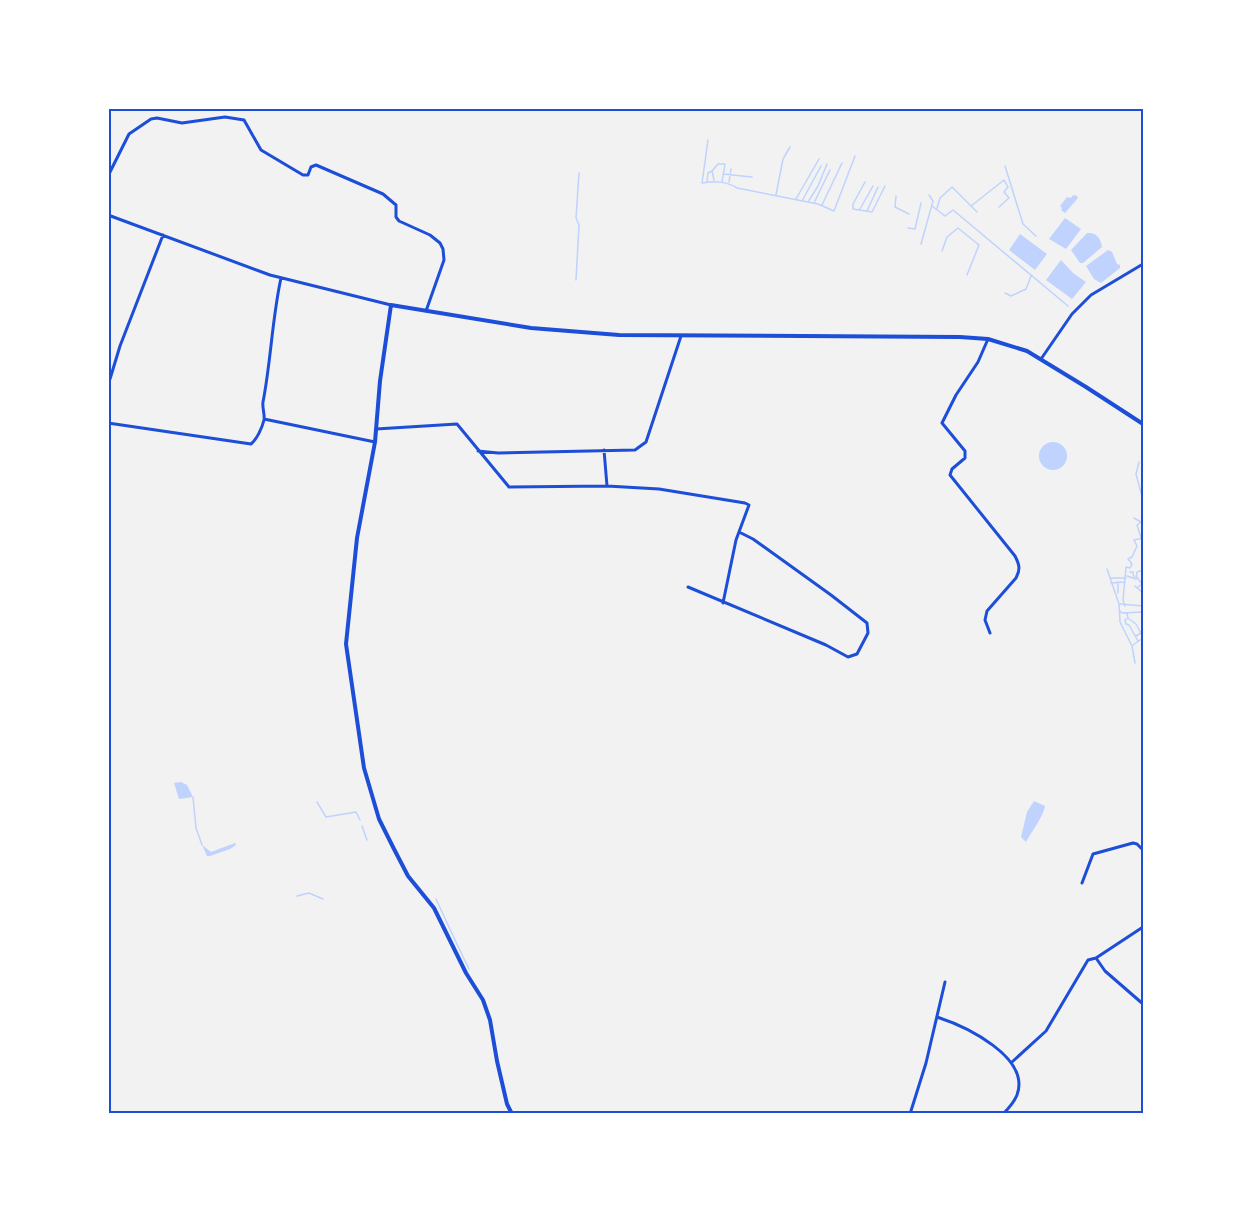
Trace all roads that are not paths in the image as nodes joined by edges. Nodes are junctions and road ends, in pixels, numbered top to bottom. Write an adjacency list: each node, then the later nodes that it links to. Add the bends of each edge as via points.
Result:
1 (108, 176): 7 (street, via 129,134 151,119 182,123 239,118 249,126 261,150 303,176 316,165 383,194 396,205 399,221 440,243 444,260)
2 (108, 215): 3 (street)
3 (163, 235): 5 (street); 11 (street)
4 (1143, 264): 10 (street, via 1091,295)
5 (281, 278): 6 (street); 12 (street, via 272,322)
6 (392, 305): 7 (street); 15 (street)
7 (426, 311): 8 (street, via 554,331)
8 (681, 336): 9 (street); 17 (street, via 646,442 636,450)
9 (988, 339): 10 (street); 23 (street, via 942,423 965,452 950,475 1019,564 1016,578 987,611)
10 (1041, 359): 14 (street)
11 (110, 379)
12 (264, 419): 13 (street, via 256,440 249,444); 16 (street)
13 (108, 423)
14 (1143, 424)
15 (376, 429): 16 (street); 18 (street, via 457,424)
16 (375, 441): 32 (street, via 358,536 346,644 364,768 379,819 394,849 408,876 434,908 483,1000)
17 (604, 450): 18 (street); 19 (street)
18 (478, 451): 19 (street, via 509,487)
19 (607, 486): 20 (street, via 676,491 745,503 749,505)
20 (739, 532): 22 (street); 22 (street, via 858,615 867,623 868,633 857,654 848,657)
21 (688, 587): 22 (street)
22 (723, 603)
23 (990, 633)
24 (1143, 850): 25 (street, via 1133,843 1093,854)
25 (1082, 883)
26 (1143, 927): 27 (street)
27 (1096, 958): 29 (street); 31 (street, via 1080,969 1046,1031)
28 (945, 982): 30 (street)
29 (1143, 1004)
30 (937, 1017): 31 (street, via 991,1044); 33 (street)
31 (1012, 1062): 34 (street, via 1018,1074 1017,1097)
32 (512, 1114)
33 (910, 1114)
34 (1003, 1114)

